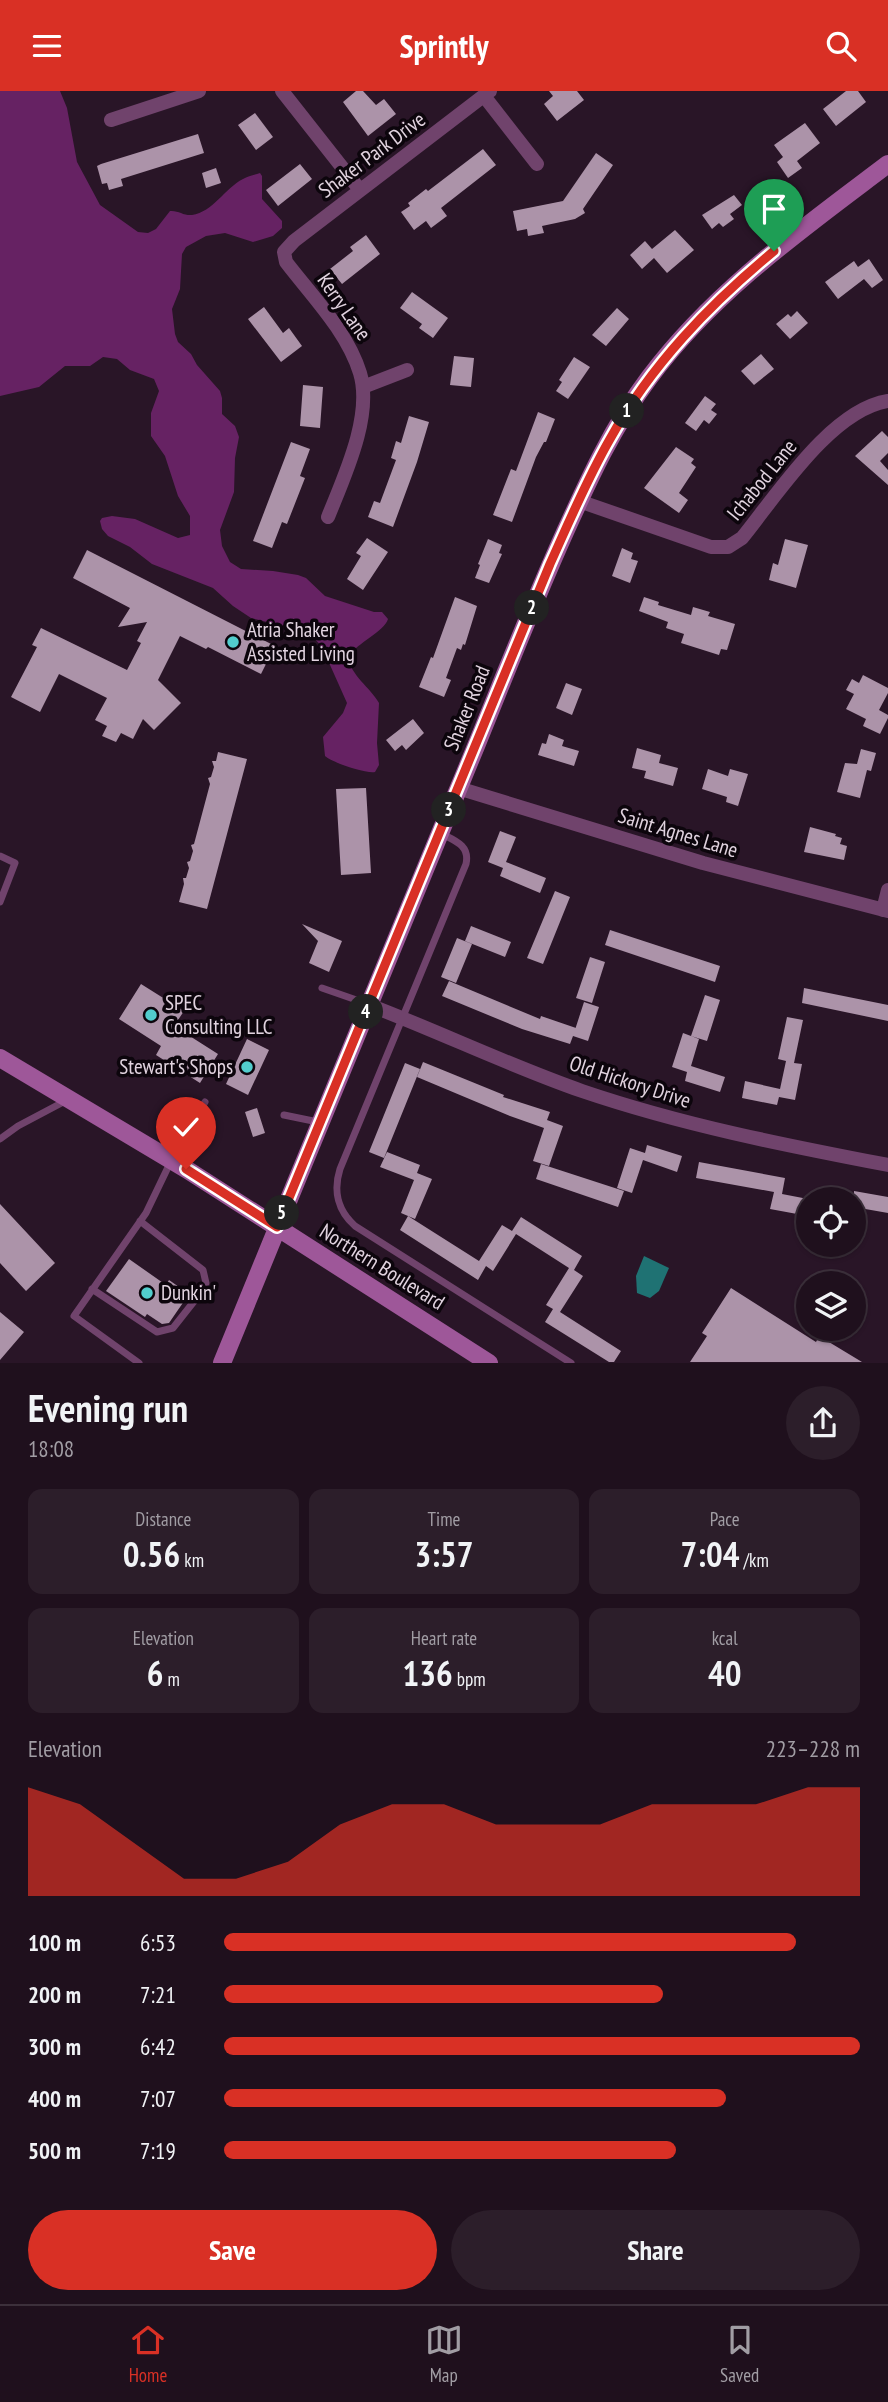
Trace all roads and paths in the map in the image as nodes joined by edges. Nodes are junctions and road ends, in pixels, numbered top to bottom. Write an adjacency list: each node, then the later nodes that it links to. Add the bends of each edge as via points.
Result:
1 (200, 91): 4 (street)
2 (282, 91): 7 (street)
3 (487, 93): 5 (street); 7 (street, Shaker Park Drive)
4 (111, 120)
5 (537, 164)
6 (888, 164): 12 (main road, Shaker Road, via 763,260 703,314 628,408)
7 (360, 190): 8 (street, Shaker Park Drive)
8 (283, 254): 10 (street, Kerry Lane, via 346,344)
9 (407, 370): 10 (street)
10 (363, 387): 13 (street, Kerry Lane, via 355,443)
11 (888, 401): 12 (street, Ichabod Lane, via 872,405 827,434 742,538 728,547 711,547)
12 (579, 501): 14 (main road, Shaker Road)
13 (328, 517)
14 (458, 788): 15 (main road, Shaker Road); 19 (street, Saint Agnes Lane, via 728,870)
15 (440, 833): 21 (main road, Shaker Road); 22 (lane, via 463,845 467,861)
16 (0, 856): 18 (lane, via 15,863)
17 (888, 890): 19 (street)
18 (0, 902)
19 (886, 911)
20 (323, 988): 21 (lane)
21 (369, 1005): 22 (street, Old Hickory Drive); 27 (main road, Shaker Road)
22 (403, 1018): 30 (street, Old Hickory Drive, via 522,1068 642,1110 754,1139); 37 (lane, via 338,1175 341,1208 355,1226)
23 (0, 1058): 24 (main road, Northern Boulevard)
24 (69, 1099): 28 (lane); 29 (main road, Northern Boulevard)
25 (205, 1102): 29 (lane)
26 (284, 1115): 27 (lane)
27 (318, 1123): 32 (main road, Shaker Road)
28 (0, 1139)
29 (171, 1161): 31 (lane); 32 (main road, Northern Boulevard)
30 (888, 1165)
31 (141, 1221): 33 (lane); 33 (lane, via 203,1270 203,1290 173,1328 158,1332)
32 (277, 1227): 35 (main road, Shaker Road); 36 (main road, Northern Boulevard)
33 (92, 1289): 34 (lane, via 74,1316)
34 (139, 1363)
35 (222, 1363)
36 (489, 1363)
37 (571, 1363)

